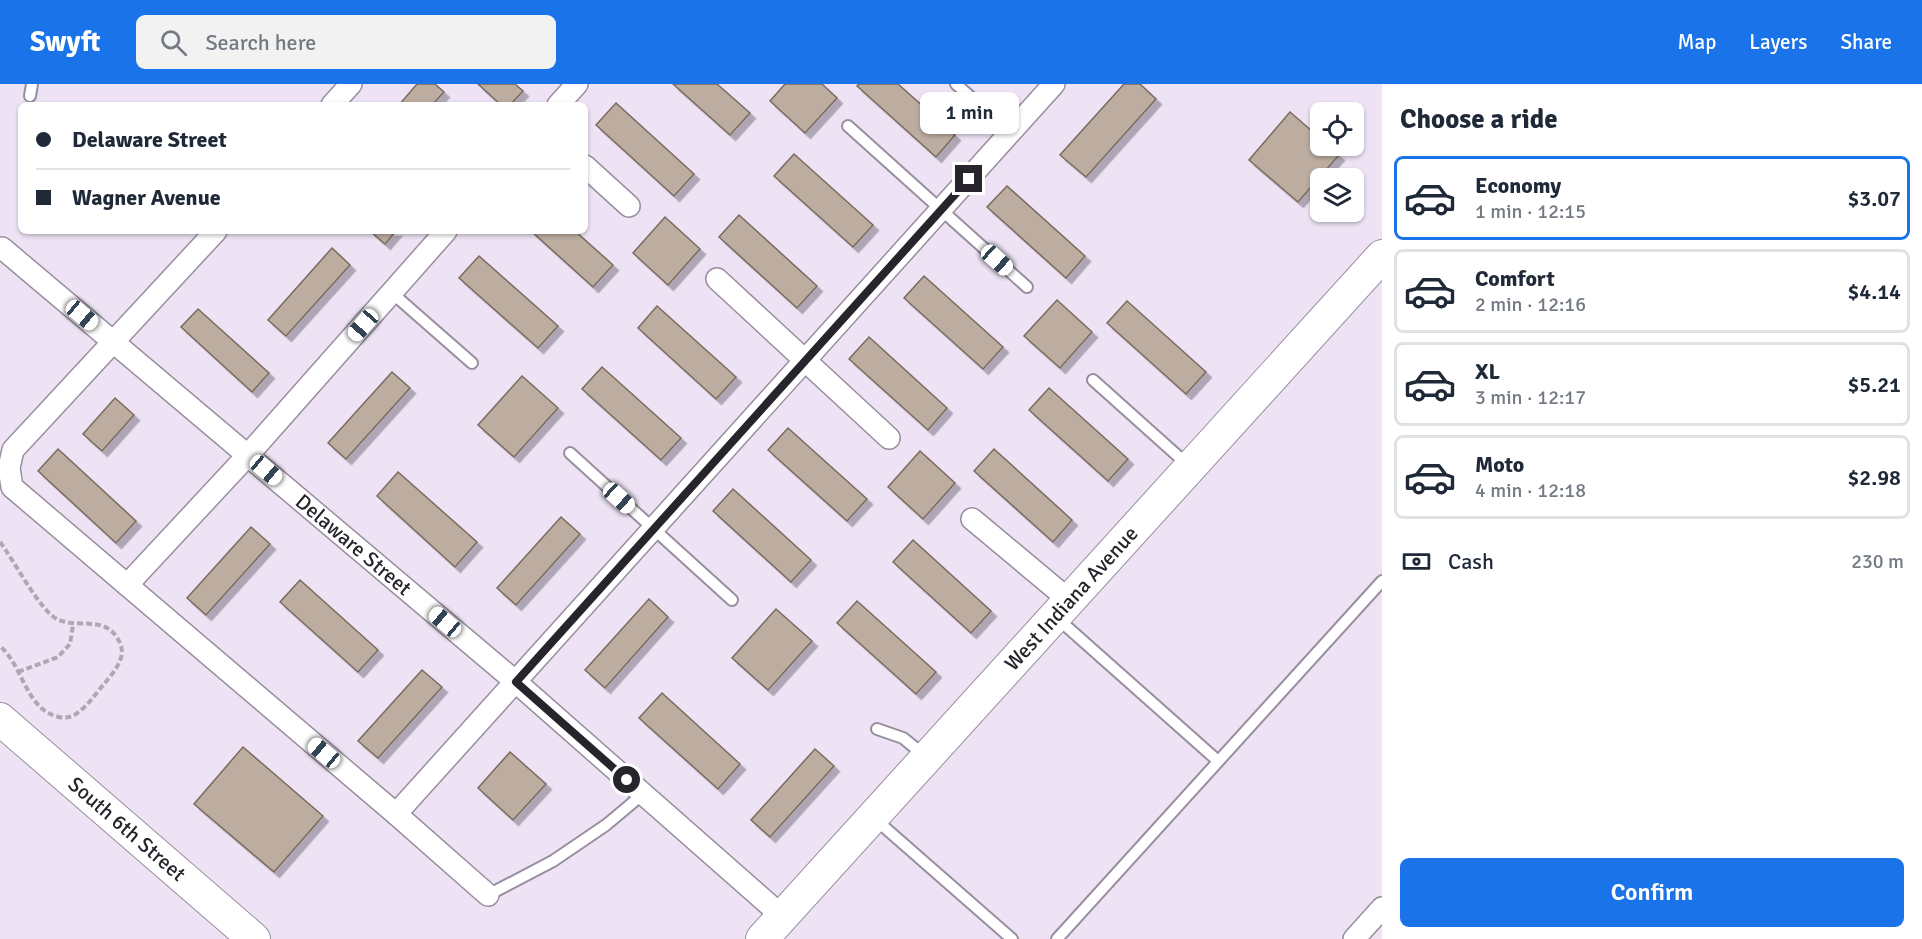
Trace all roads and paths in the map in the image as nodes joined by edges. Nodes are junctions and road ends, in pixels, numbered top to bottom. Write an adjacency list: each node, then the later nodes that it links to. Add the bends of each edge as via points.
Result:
1 (33, 84): 5 (lane)
2 (577, 84): 6 (street)
3 (956, 84): 8 (lane)
4 (1054, 84): 8 (street)
5 (30, 96)
6 (561, 102)
7 (848, 126): 11 (lane)
8 (1011, 133): 11 (street)
9 (588, 169): 10 (street)
10 (629, 206)
11 (941, 210): 17 (lane); 20 (street)
12 (213, 234): 19 (street)
13 (443, 234): 18 (street)
14 (2, 248): 19 (street, Delaware Street)
15 (1381, 260): 26 (street, West Indiana Avenue)
16 (717, 279): 20 (street)
17 (1027, 287)
18 (391, 292): 21 (lane); 25 (street)
19 (114, 342): 25 (street, Delaware Street); 31 (street, via 13,450 9,468 12,487)
20 (804, 362): 23 (street); 28 (street)
21 (472, 363)
22 (1093, 380): 26 (lane)
23 (889, 438)
24 (570, 453): 28 (lane)
25 (248, 455): 31 (street); 37 (street, Delaware Street)
26 (1190, 467): 33 (street, West Indiana Avenue)
27 (972, 519): 33 (street)
28 (654, 530): 32 (lane); 37 (street)
29 (0, 542): 34 (path, via 42,606 54,619)
30 (1382, 581): 41 (lane)
31 (127, 585): 43 (street)
32 (732, 600)
33 (1061, 608): 40 (street, West Indiana Avenue); 41 (lane)
34 (73, 625): 36 (path, via 70,644 58,657); 36 (path, via 94,622 108,628 121,644 115,671 80,711 66,718 48,714 34,701)
35 (0, 646): 36 (path)
36 (18, 672)
37 (516, 682): 42 (street, Delaware Street); 43 (street)
38 (0, 719): 49 (street, South 6th Street)
39 (877, 729): 40 (lane, via 903,738)
40 (926, 758): 44 (street, West Indiana Avenue)
41 (1218, 761): 51 (lane)
42 (643, 794): 45 (lane, via 553,861); 47 (street, Delaware Street)
43 (396, 814): 45 (street)
44 (872, 817): 47 (street, West Indiana Avenue); 50 (lane)
45 (488, 895)
46 (1382, 908): 48 (street)
47 (772, 928)
48 (1363, 936)
49 (254, 939)
50 (1012, 939)
51 (1057, 939)

